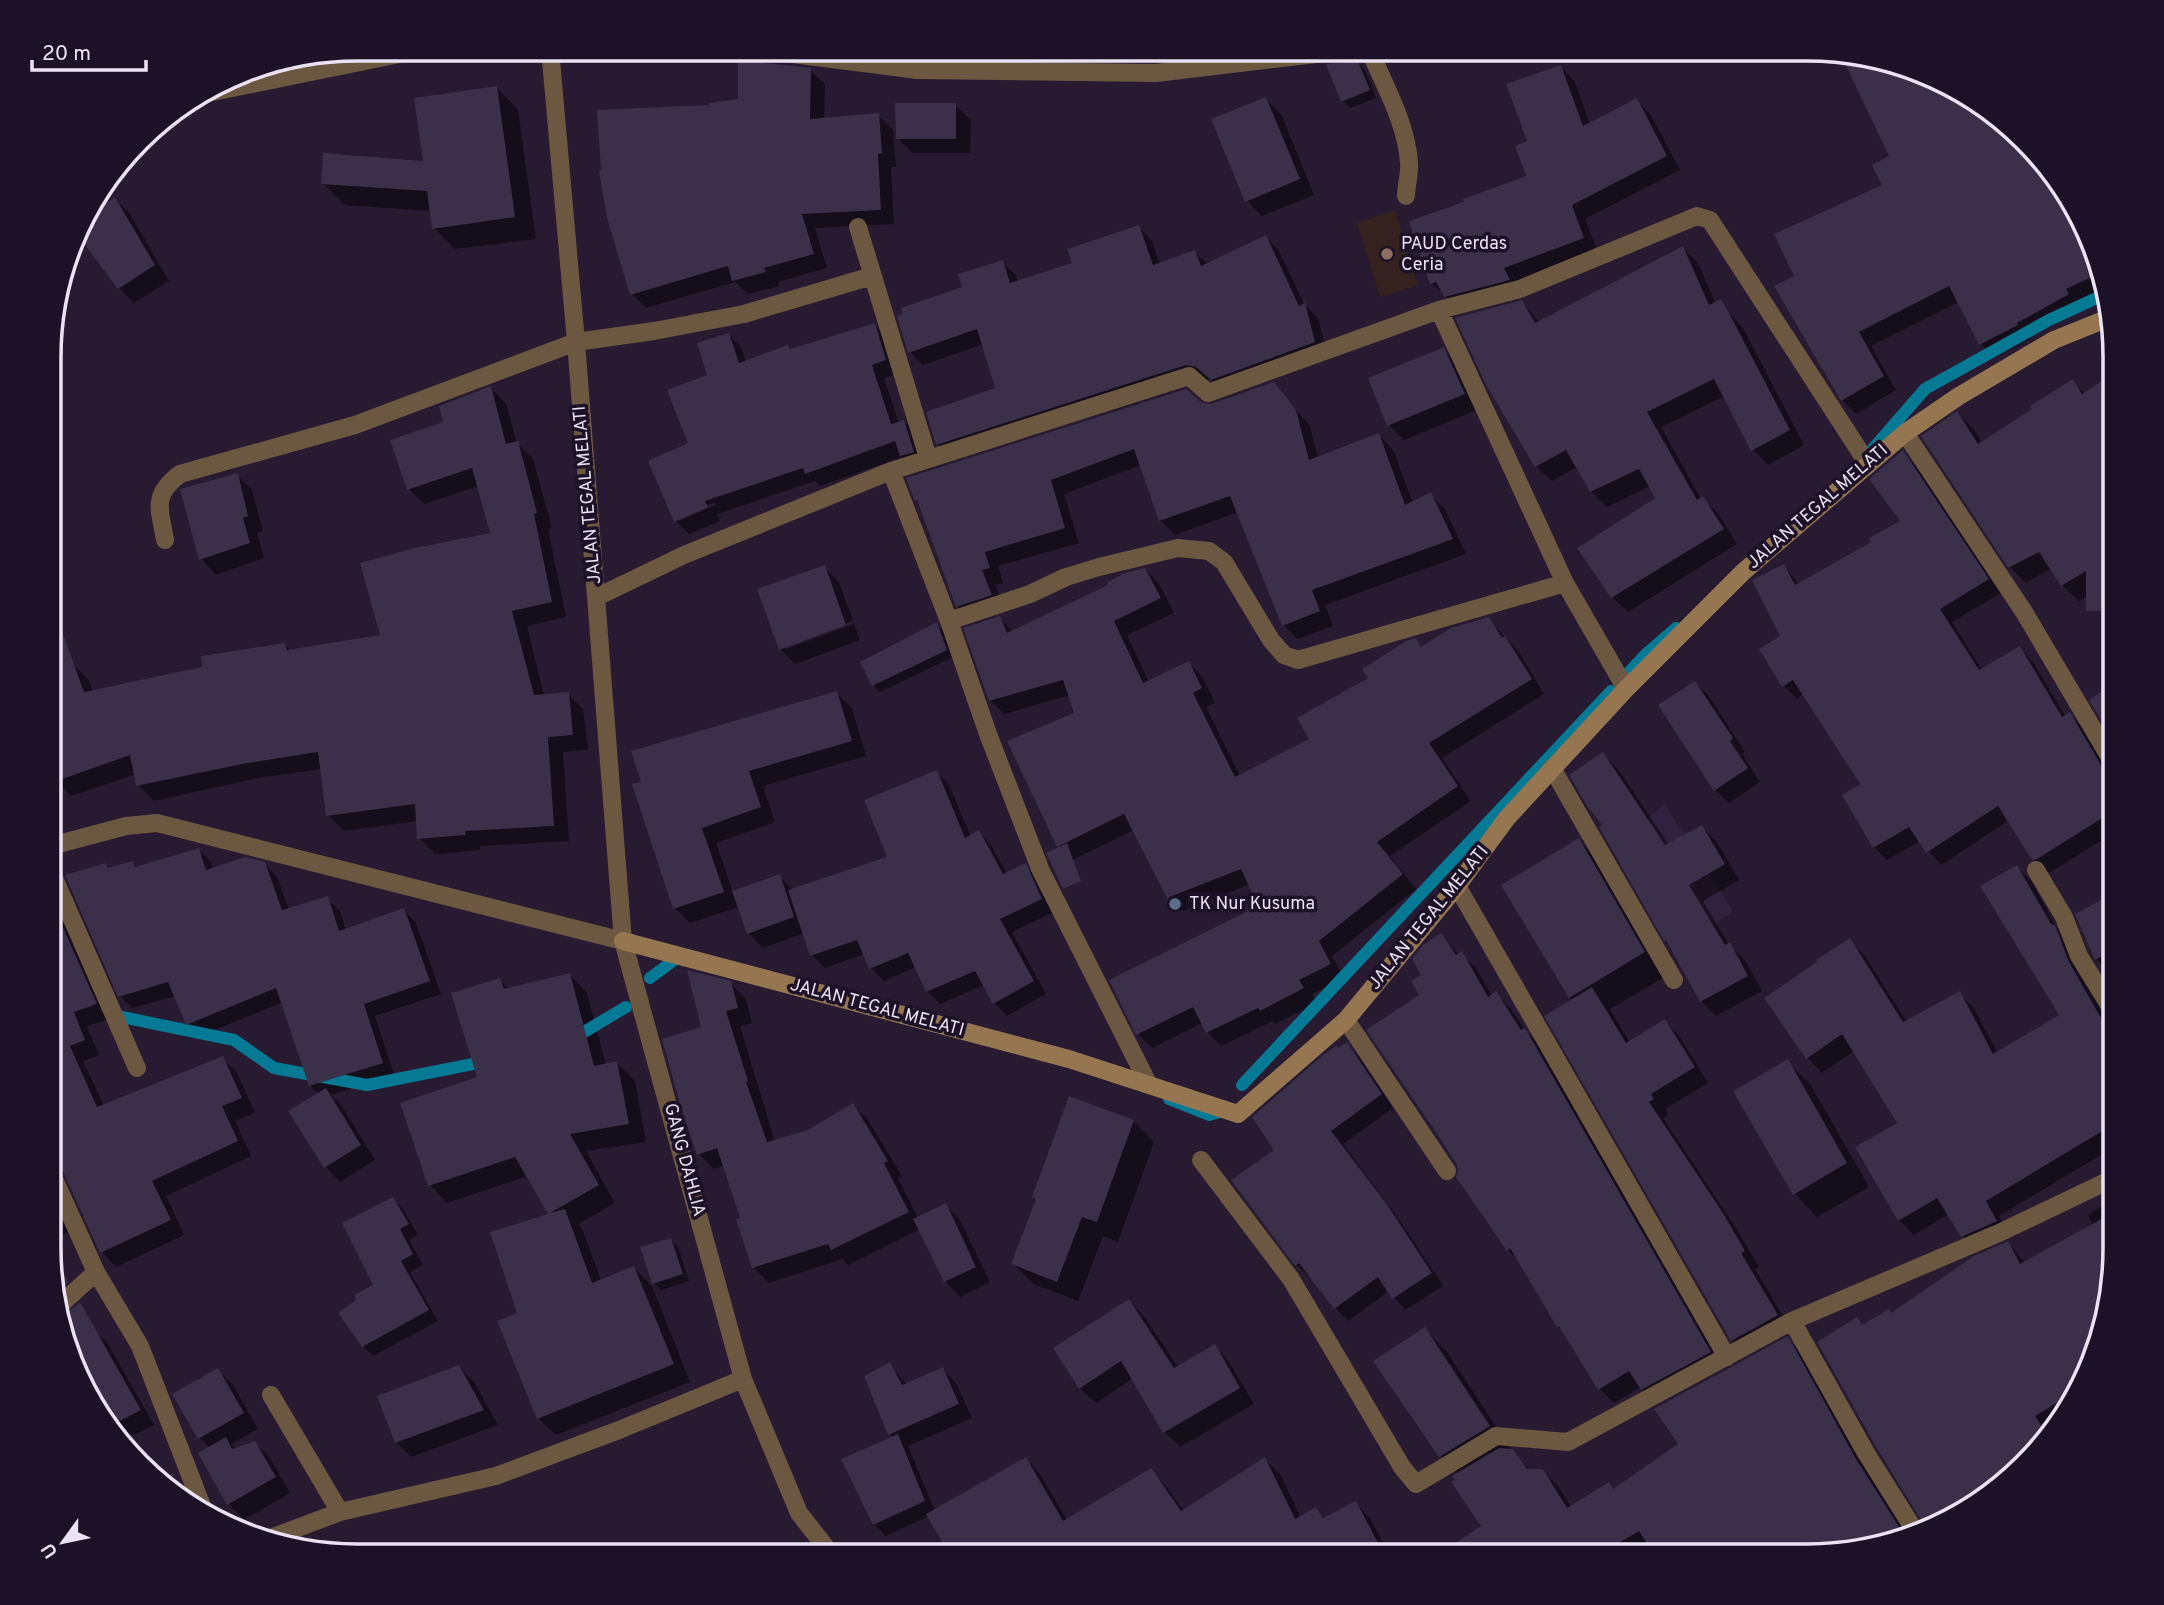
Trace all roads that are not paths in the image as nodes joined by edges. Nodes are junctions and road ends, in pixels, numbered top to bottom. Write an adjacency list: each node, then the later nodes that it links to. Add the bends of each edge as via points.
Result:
1 (365, 61): 6 (street)
2 (551, 61): 12 (street, JALAN TEGAL MELATI)
3 (852, 61): 4 (street, via 918,69 1156,73)
4 (1258, 61)
5 (1374, 61): 7 (street, via 1406,142)
6 (238, 87)
7 (1406, 196)
8 (858, 227): 9 (street)
9 (872, 276): 12 (street, via 744,314); 14 (street)
10 (1439, 310): 14 (street, via 1208,393 1189,376); 15 (street, via 1520,289 1704,216); 18 (street)
11 (2100, 321): 13 (street, JALAN TEGAL MELATI, via 2054,340)
12 (576, 342): 17 (street, via 355,425 180,474 166,485 158,502); 19 (street, JALAN TEGAL MELATI)
13 (1905, 433): 15 (street, JALAN TEGAL MELATI); 22 (street, via 2024,612)
14 (928, 458): 16 (street)
15 (1868, 464): 21 (street, JALAN TEGAL MELATI, via 1743,572)
16 (891, 471): 19 (street, via 684,555); 20 (street)
17 (165, 540)
18 (1565, 583): 20 (street, via 1298,660 1284,654 1271,639 1224,562 1209,551 1178,548 1099,566); 21 (street)
19 (597, 597): 28 (street, JALAN TEGAL MELATI)
20 (950, 621): 33 (street, via 1041,871)
21 (1626, 689): 23 (street, JALAN TEGAL MELATI)
22 (2103, 746)
23 (1552, 768): 26 (street, JALAN TEGAL MELATI, via 1507,818); 29 (street)
24 (61, 843): 28 (street, JALAN TEGAL MELATI, via 157,823)
25 (2036, 870): 30 (street)
26 (1457, 886): 31 (street, JALAN TEGAL MELATI); 41 (street)
27 (61, 894): 32 (street)
28 (623, 941): 33 (street, JALAN TEGAL MELATI, via 1069,1059); 42 (street, GANG DAHLIA)
29 (1674, 980)
30 (2103, 993)
31 (1346, 1020): 33 (street, JALAN TEGAL MELATI, via 1238,1114); 35 (street)
32 (137, 1068)
33 (1149, 1085)
34 (1200, 1160): 41 (street, via 1291,1279 1402,1467 1416,1483 1496,1436 1568,1442)
35 (1447, 1171)
36 (2103, 1183): 40 (street)
37 (61, 1194): 38 (street)
38 (96, 1272): 39 (street); 44 (street, via 140,1346)
39 (66, 1299)
40 (1792, 1321): 41 (street); 46 (street)
41 (1727, 1357)
42 (743, 1379): 45 (street, via 496,1476); 48 (street, GANG DAHLIA, via 799,1513)
43 (271, 1395): 45 (street)
44 (199, 1498)
45 (340, 1512): 47 (street)
46 (1911, 1525)
47 (281, 1534)
48 (823, 1544)

